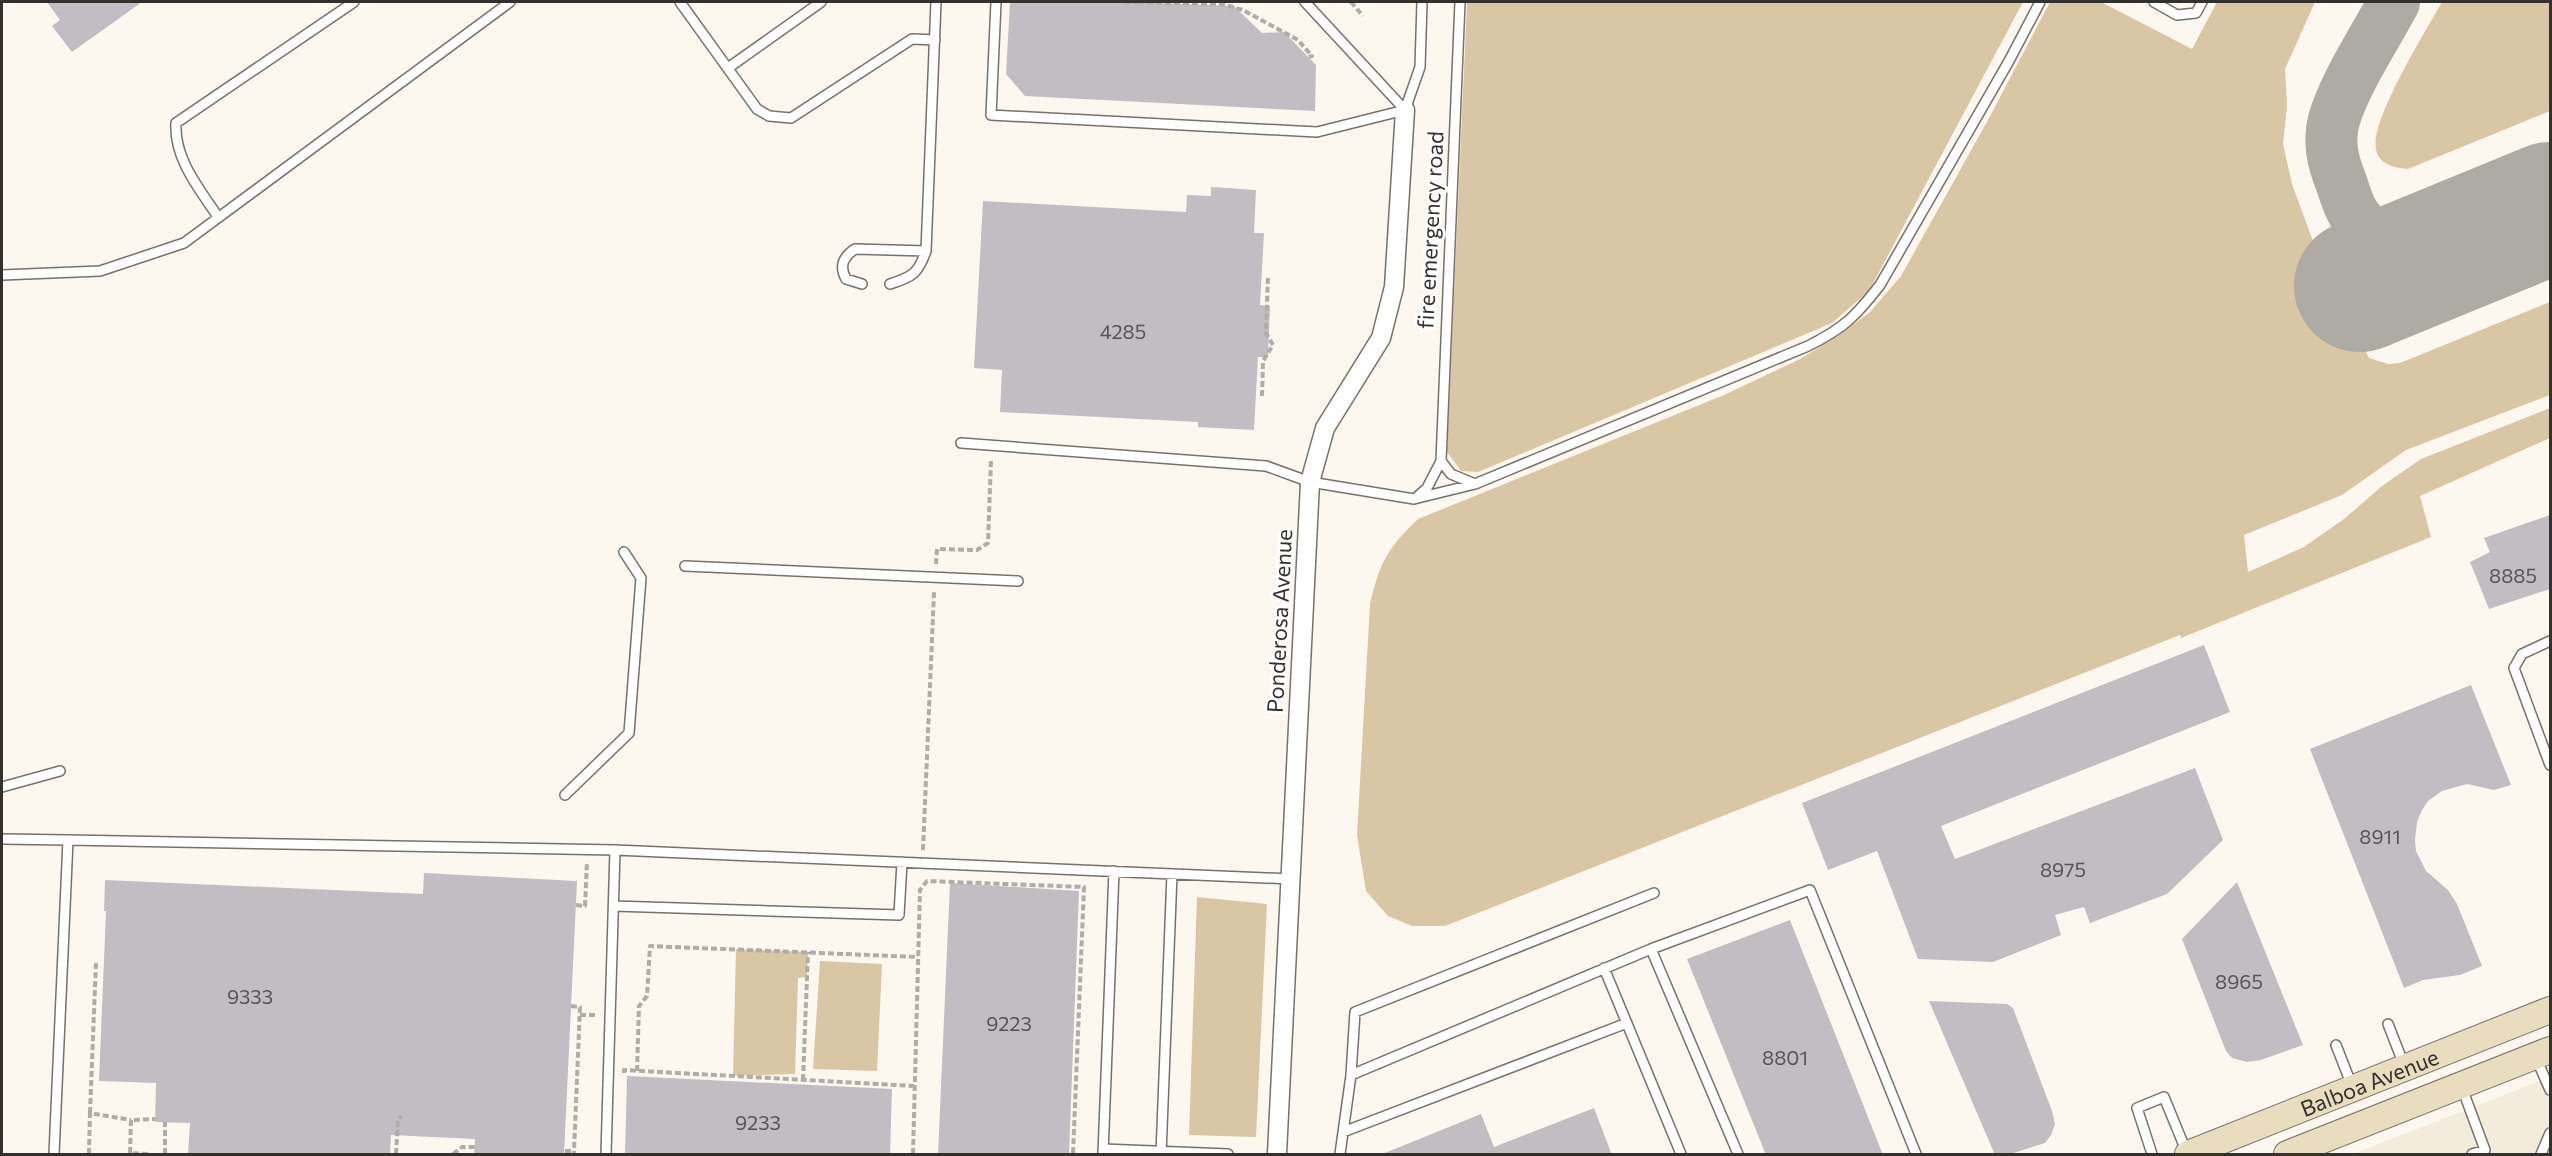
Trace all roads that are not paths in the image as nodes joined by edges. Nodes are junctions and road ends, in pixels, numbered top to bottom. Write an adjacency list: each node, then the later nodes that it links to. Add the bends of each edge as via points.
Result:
1 (354, 2): 16 (lane, via 176,123 175,140 183,160)
2 (510, 2): 16 (lane)
3 (680, 2): 14 (lane)
4 (821, 2): 14 (lane)
5 (936, 2): 13 (lane)
6 (996, 2): 15 (lane, via 991,115 1317,132)
7 (1305, 2): 15 (lane)
8 (1422, 2): 15 (lane, via 1420,67)
9 (1460, 2): 22 (lane, fire emergency road)
10 (2040, 2): 24 (lane, via 1880,285 1854,318 1808,346)
11 (2154, 2): 12 (lane, via 2177,15 2196,13)
12 (2202, 2)
13 (934, 40): 14 (lane, via 912,39 791,118 769,116 757,109); 17 (lane)
14 (728, 68)
15 (1405, 110): 23 (street, Ponderosa Avenue, via 1394,287 1384,328 1326,428)
16 (218, 217): 18 (lane, via 184,243 100,271)
17 (926, 251): 19 (lane, via 855,249 847,255 842,272 846,279); 20 (lane, via 919,269)
18 (2, 275)
19 (862, 284)
20 (890, 284)
21 (961, 443): 23 (lane, via 1266,466)
22 (1441, 461): 24 (lane, via 1451,474); 25 (lane, fire emergency road, via 1427,488)
23 (1310, 482): 25 (lane); 40 (street, Ponderosa Avenue)
24 (1475, 484): 25 (lane)
25 (1414, 499)
26 (624, 552): 33 (lane, via 641,578 629,733)
27 (685, 566): 28 (lane)
28 (1018, 581)
29 (2550, 641): 30 (lane, via 2522,654 2514,668)
30 (2550, 765)
31 (60, 771): 32 (lane)
32 (2, 787)
33 (565, 795)
34 (2, 839): 35 (lane)
35 (68, 840): 36 (lane); 59 (lane)
36 (615, 850): 37 (lane); 42 (lane)
37 (902, 862): 38 (lane); 42 (lane, via 899,915)
38 (1114, 871): 39 (lane); 57 (lane)
39 (1172, 874): 40 (lane); 58 (lane)
40 (1291, 879): 62 (street, Ponderosa Avenue)
41 (1654, 893): 51 (lane, via 1355,1012)
42 (614, 906): 60 (lane)
43 (1651, 949): 44 (lane); 65 (lane); 66 (lane, via 1810,890)
44 (1604, 968): 46 (lane); 51 (lane)
45 (2550, 1010): 50 (main road, Balboa Avenue)
46 (1627, 1023): 55 (lane); 64 (lane)
47 (2388, 1024): 50 (lane)
48 (2336, 1045): 53 (lane)
49 (2543, 1053): 52 (main road, Balboa Avenue); 54 (lane)
50 (2405, 1068): 53 (main road, Balboa Avenue)
51 (1352, 1075): 55 (lane)
52 (2461, 1085): 69 (main road, Balboa Avenue); 70 (lane, via 2484,1149)
53 (2353, 1089): 68 (main road, Balboa Avenue)
54 (2550, 1090)
55 (1343, 1132): 63 (lane)
56 (2550, 1133): 71 (lane)
57 (1103, 1152): 58 (lane)
58 (1161, 1153): 61 (lane)
59 (54, 1155)
60 (606, 1155)
61 (1228, 1155)
62 (1277, 1155)
63 (1340, 1155)
64 (1681, 1155)
65 (1738, 1155)
66 (1916, 1155)
67 (2152, 1155): 68 (lane, via 2137,1108 2164,1097)
68 (2188, 1155)
69 (2287, 1155)
70 (2472, 1155)
71 (2541, 1155)

